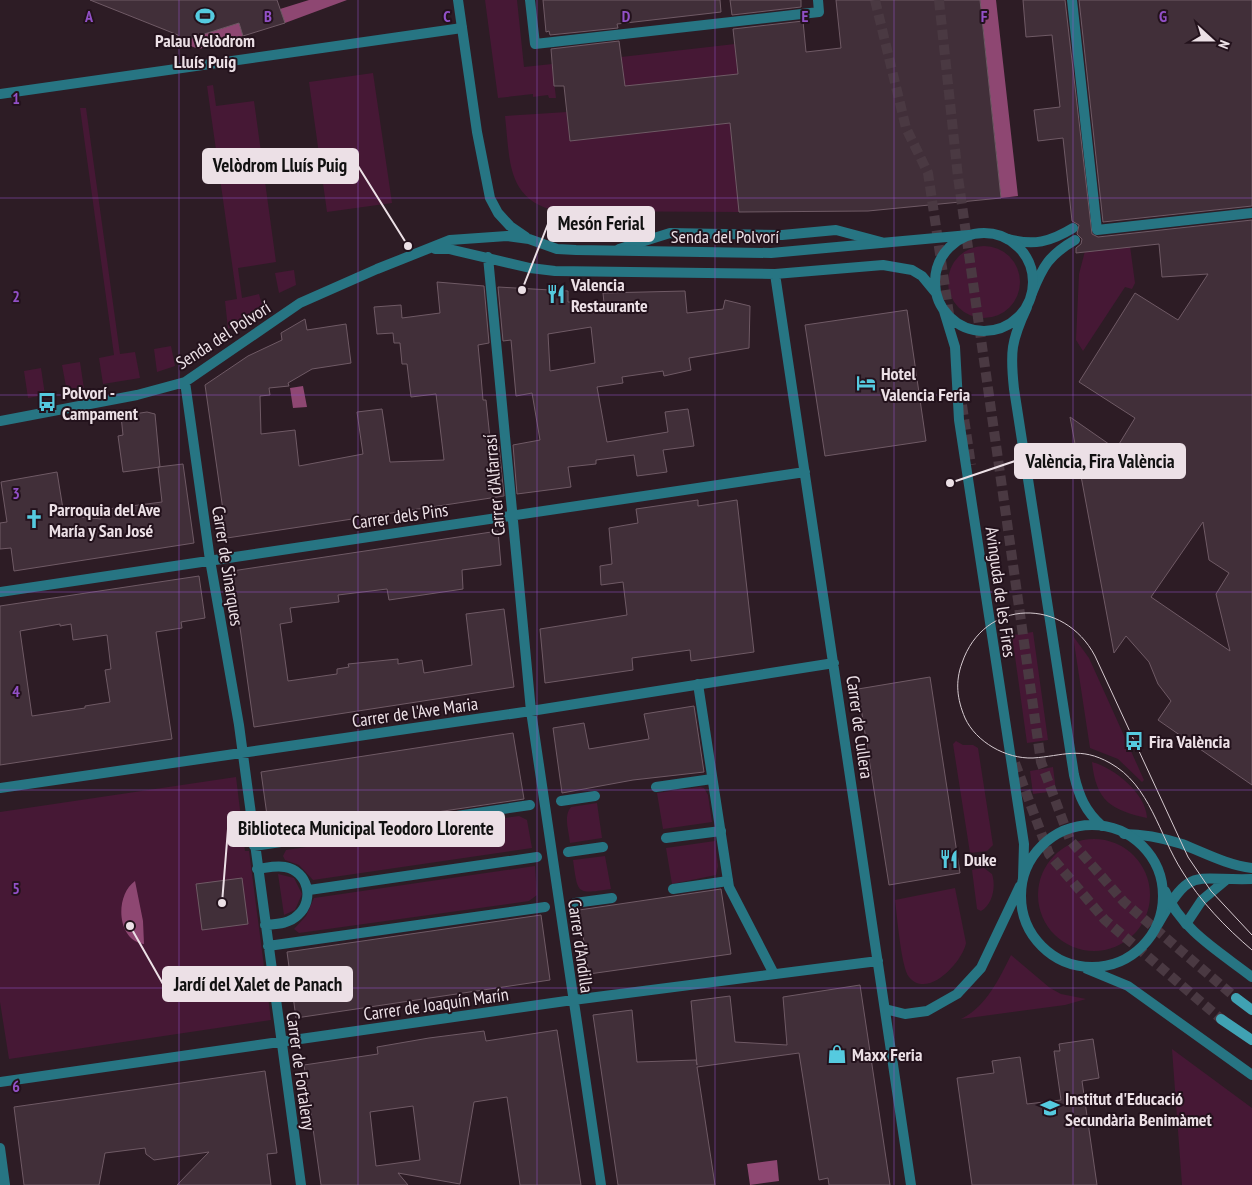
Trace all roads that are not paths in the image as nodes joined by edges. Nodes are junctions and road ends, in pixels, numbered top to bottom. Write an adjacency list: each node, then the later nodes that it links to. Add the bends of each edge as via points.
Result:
1 (458, 0): 5 (street)
2 (530, 0): 3 (street, via 535,44 819,12)
3 (818, 0)
4 (1072, 0): 7 (street, via 1097,230)
5 (462, 28): 6 (street); 10 (street, via 490,198 510,226)
6 (0, 94)
7 (1252, 213)
8 (1073, 228): 11 (street, via 1040,243)
9 (969, 236): 11 (street, via 991,233); 13 (street, Senda del Polvorí); 18 (street, via 956,242 942,257 936,277)
10 (529, 239): 14 (street, Senda del Polvorí, via 500,236 467,238 450,240); 15 (street, Senda del Polvorí, via 557,248)
11 (1008, 239): 19 (street, via 1028,260 1033,278)
12 (1075, 240): 19 (street, via 1046,263)
13 (881, 242): 15 (street, Senda del Polvorí, via 771,253); 15 (street, via 836,230 782,235 670,233)
14 (424, 250): 16 (street, Senda del Polvorí, via 449,249); 22 (street, Senda del Polvorí, via 300,304)
15 (614, 251)
16 (488, 256): 17 (street, Senda del Polvorí, via 530,268 555,271); 25 (street, Carrer d'Alfarrasí)
17 (775, 274): 18 (street, Senda del Polvorí, via 883,265 912,270 922,276); 24 (street, Carrer de Cullera)
18 (936, 293): 21 (street)
19 (1032, 293): 20 (street)
20 (1027, 307): 21 (street, via 1012,323 990,332 966,328 954,322); 38 (street, via 1012,342 1014,389 1074,775 1087,811)
21 (944, 311): 51 (street, Avinguda de les Fires, via 955,348 959,420 1024,844)
22 (184, 382): 23 (street, Senda del Polvorí, via 137,395); 26 (street, Carrer de Sinarques)
23 (0, 421)
24 (805, 472): 25 (street, Carrer dels Pins); 28 (street, Carrer de Cullera)
25 (513, 517): 26 (street, Carrer dels Pins); 30 (street, Carrer d'Alfarrasí)
26 (210, 560): 27 (street, Carrer dels Pins); 31 (street, Carrer de Sinarques)
27 (0, 592)
28 (834, 663): 29 (street, Carrer de l'Ave Maria); 63 (street, Carrer de Cullera)
29 (698, 684): 30 (street, Carrer de l'Ave Maria); 32 (street)
30 (531, 711): 31 (street, Carrer de l'Ave Maria); 68 (street, Carrer d'Andilla)
31 (242, 754): 34 (street, Carrer de l'Ave Maria); 42 (street, Carrer de Fortaleny)
32 (712, 779): 33 (street); 39 (street)
33 (656, 787)
34 (0, 788)
35 (595, 796): 36 (street)
36 (561, 801)
37 (530, 806): 42 (street)
38 (1102, 826): 40 (street); 51 (street, via 1076,827 1042,845 1030,860)
39 (721, 831): 41 (street); 50 (street)
40 (1124, 834): 46 (street, via 1143,834 1167,840 1221,861); 52 (street, via 1149,855)
41 (666, 838)
42 (254, 846): 47 (street, Carrer de Fortaleny)
43 (603, 847): 44 (street)
44 (568, 852)
45 (537, 857): 54 (street)
46 (1252, 868)
47 (257, 869): 54 (street, via 286,867 300,876); 61 (street, Carrer de Fortaleny)
48 (1252, 879): 49 (street)
49 (1226, 880): 56 (street, via 1195,879 1184,885); 60 (street, via 1202,900)
50 (728, 882): 53 (street); 65 (street)
51 (1022, 882): 64 (street, via 1022,912 1029,930 1056,958); 69 (street, via 981,968 957,994 927,1011 905,1014)
52 (1162, 885): 56 (street); 59 (street, via 1163,906)
53 (673, 889)
54 (308, 890): 61 (street, via 298,915 286,922)
55 (612, 898): 57 (street)
56 (1170, 902): 59 (street); 60 (street)
57 (575, 903)
58 (545, 907): 62 (street)
59 (1158, 924): 64 (street, via 1147,942 1131,956 1113,964 1094,967)
60 (1186, 924): 66 (street)
61 (265, 925): 62 (street, Carrer de Fortaleny)
62 (268, 946): 73 (street, Carrer de Fortaleny)
63 (878, 961): 65 (street, Carrer de Joaquín Marín); 69 (street, Carrer de Cullera)
64 (1074, 965): 74 (street, via 1128,986)
65 (774, 974): 68 (street, Carrer de Joaquín Marín)
66 (1252, 977)
67 (1236, 998): 70 (main road)
68 (572, 1000): 73 (street, Carrer de Joaquín Marín); 79 (street, Carrer d'Andilla)
69 (885, 1009): 80 (street, Carrer de Cullera)
70 (1252, 1010)
71 (1221, 1019): 72 (main road)
72 (1252, 1040)
73 (281, 1043): 75 (street, Carrer de Joaquín Marín); 78 (street, Carrer de Fortaleny)
74 (1252, 1075)
75 (0, 1082)
76 (0, 1148): 77 (street)
77 (5, 1185)
78 (301, 1185)
79 (601, 1185)
80 (911, 1185)

